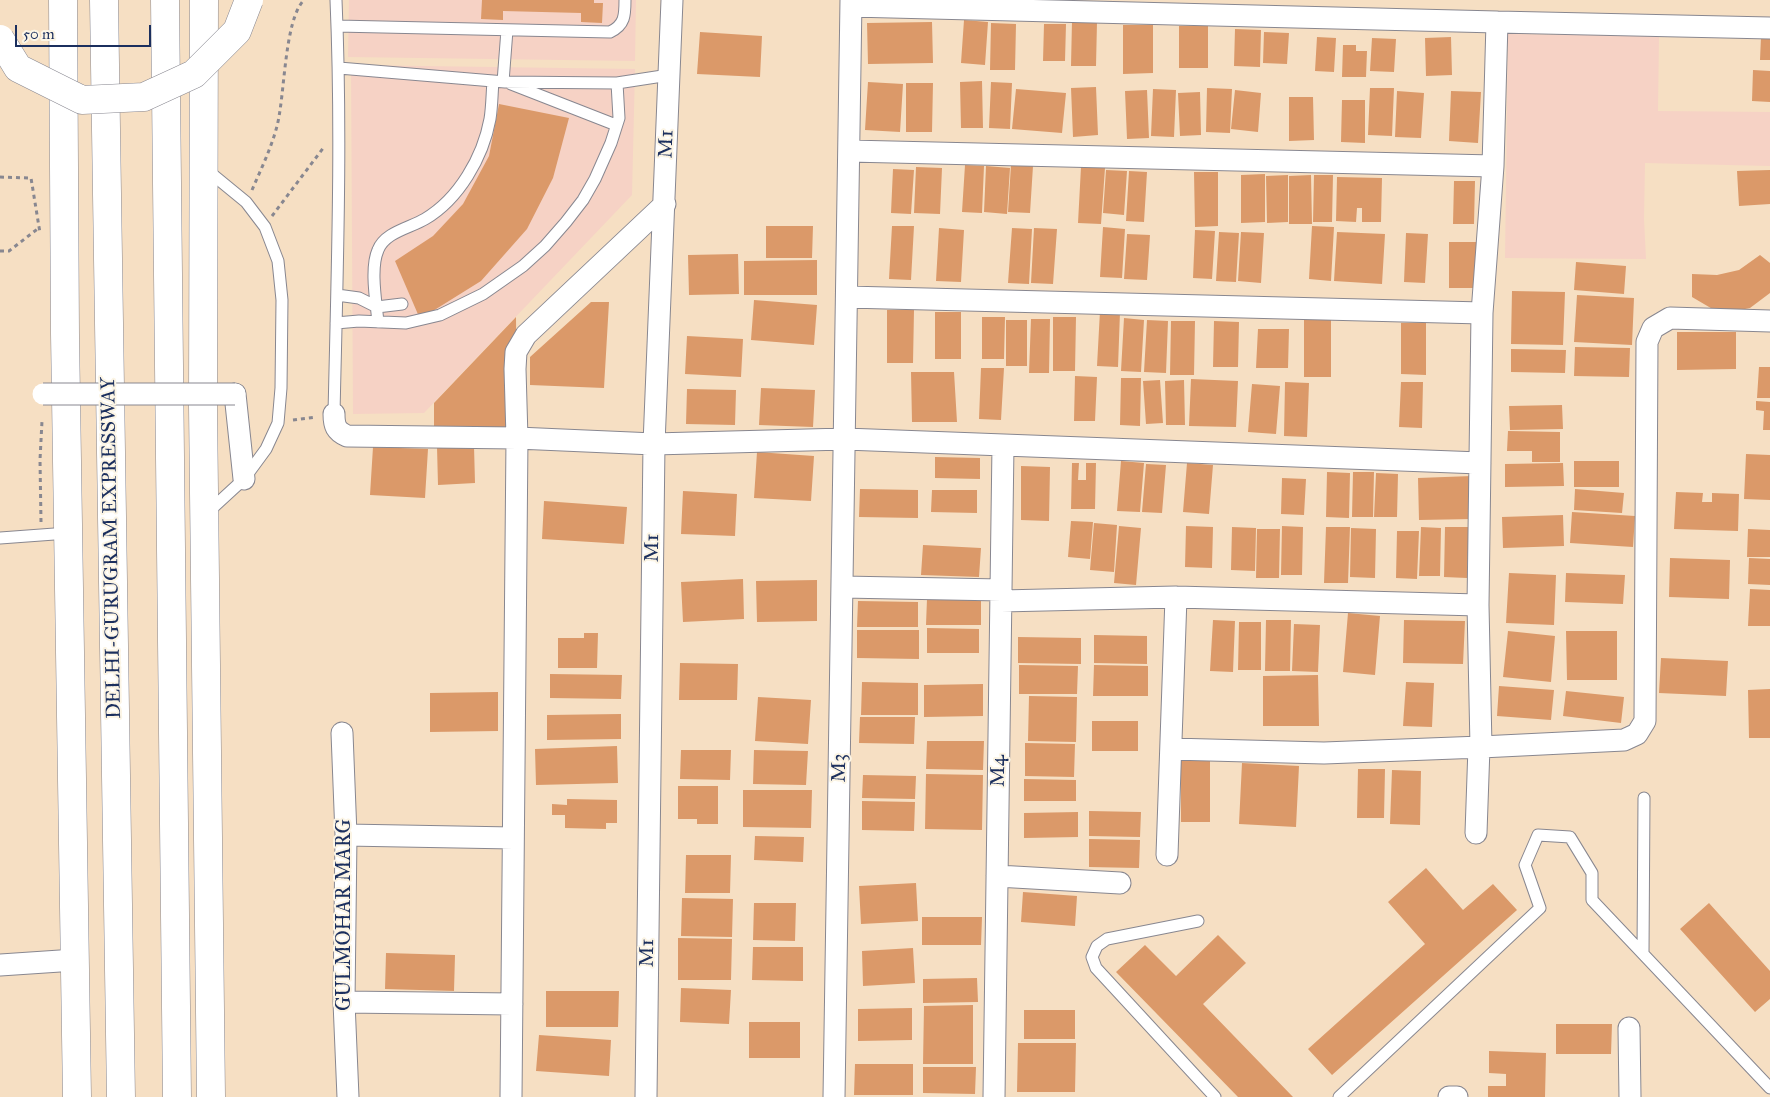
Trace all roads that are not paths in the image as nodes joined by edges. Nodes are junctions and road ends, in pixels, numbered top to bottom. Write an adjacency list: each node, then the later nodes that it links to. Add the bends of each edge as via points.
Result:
1 (63, 0): 41 (main road)
2 (104, 0): 66 (main road, DELHI-GURUGRAM EXPRESSWAY)
3 (165, 0): 67 (main road)
4 (204, 0): 22 (main road)
5 (249, 0): 14 (main road, bridge, via 237,31 194,74 144,97 82,100 18,68)
6 (336, 0): 11 (lane)
7 (625, 0): 13 (lane, via 625,20 610,32)
8 (672, 0): 16 (street, M1)
9 (851, 3): 10 (street); 20 (street, M3)
10 (1497, 22): 12 (street); 21 (street)
11 (337, 26): 13 (lane); 15 (lane)
12 (1770, 28)
13 (507, 30): 17 (lane)
14 (0, 39)
15 (339, 68): 17 (lane); 24 (lane)
16 (670, 75): 18 (lane); 23 (street, M1)
17 (501, 82): 18 (lane); 19 (lane); 27 (lane, via 482,149 450,199 426,219 387,238 378,248 374,262)
18 (617, 83): 19 (lane, via 619,118)
19 (616, 125): 30 (lane, via 603,164 583,200 545,246 522,266 482,294 440,315 406,323)
20 (849, 151): 21 (street); 25 (street, M3)
21 (1493, 166): 28 (street)
22 (204, 167): 39 (lane, via 246,202 265,227 278,261 282,300 278,423 266,450); 40 (main road)
23 (665, 204): 34 (street, via 526,335 516,352 514,369); 36 (street, M1)
24 (337, 296): 27 (lane, via 359,298); 31 (lane)
25 (847, 296): 28 (street); 35 (street, M3)
26 (402, 304): 27 (lane)
27 (377, 307): 30 (lane)
28 (1482, 313): 38 (street)
29 (1770, 321): 48 (street, via 1670,318 1653,328 1647,342 1645,721 1637,734 1624,740)
30 (378, 322): 31 (lane)
31 (336, 323): 33 (lane)
32 (43, 394): 39 (street, bridge, via 235,394)
33 (334, 414): 34 (street, via 334,424 347,436)
34 (516, 438): 36 (street); 53 (street)
35 (845, 439): 36 (street); 37 (street); 43 (street, M3)
36 (654, 444): 71 (street, M1)
37 (1003, 445): 38 (street); 44 (street, M4)
38 (1480, 462): 46 (street)
39 (244, 479): 40 (lane)
40 (205, 514): 68 (main road)
41 (69, 533): 42 (lane); 59 (main road)
42 (0, 538)
43 (843, 588): 44 (street); 72 (street, M3)
44 (1001, 596): 45 (street); 55 (street, M4)
45 (1176, 597): 46 (street); 49 (street)
46 (1478, 606): 48 (street)
47 (342, 733): 52 (street, GULMOHAR MARG)
48 (1480, 747): 49 (street, via 1324,753); 51 (street)
49 (1171, 749): 54 (street)
50 (1644, 798): 58 (lane)
51 (1476, 833)
52 (346, 835): 53 (street); 61 (street, GULMOHAR MARG)
53 (513, 838): 62 (street)
54 (1166, 855)
55 (997, 876): 56 (street); 73 (street, M4)
56 (1120, 883)
57 (1198, 921): 74 (lane, via 1107,939 1097,946 1092,956 1096,968)
58 (1643, 953): 64 (lane); 75 (lane, via 1592,900 1592,873 1570,837 1538,835 1525,865 1540,908)
59 (75, 960): 60 (street); 65 (main road)
60 (0, 965)
61 (344, 1002): 62 (street); 69 (street, GULMOHAR MARG)
62 (512, 1004): 70 (street)
63 (1630, 1028): 78 (street)
64 (1770, 1088)
65 (77, 1097)
66 (121, 1097)
67 (177, 1097)
68 (211, 1097)
69 (348, 1097)
70 (511, 1097)
71 (646, 1097)
72 (834, 1097)
73 (994, 1097)
74 (1215, 1097)
75 (1339, 1097)
76 (1448, 1097): 77 (street)
77 (1457, 1097)
78 (1630, 1097)

